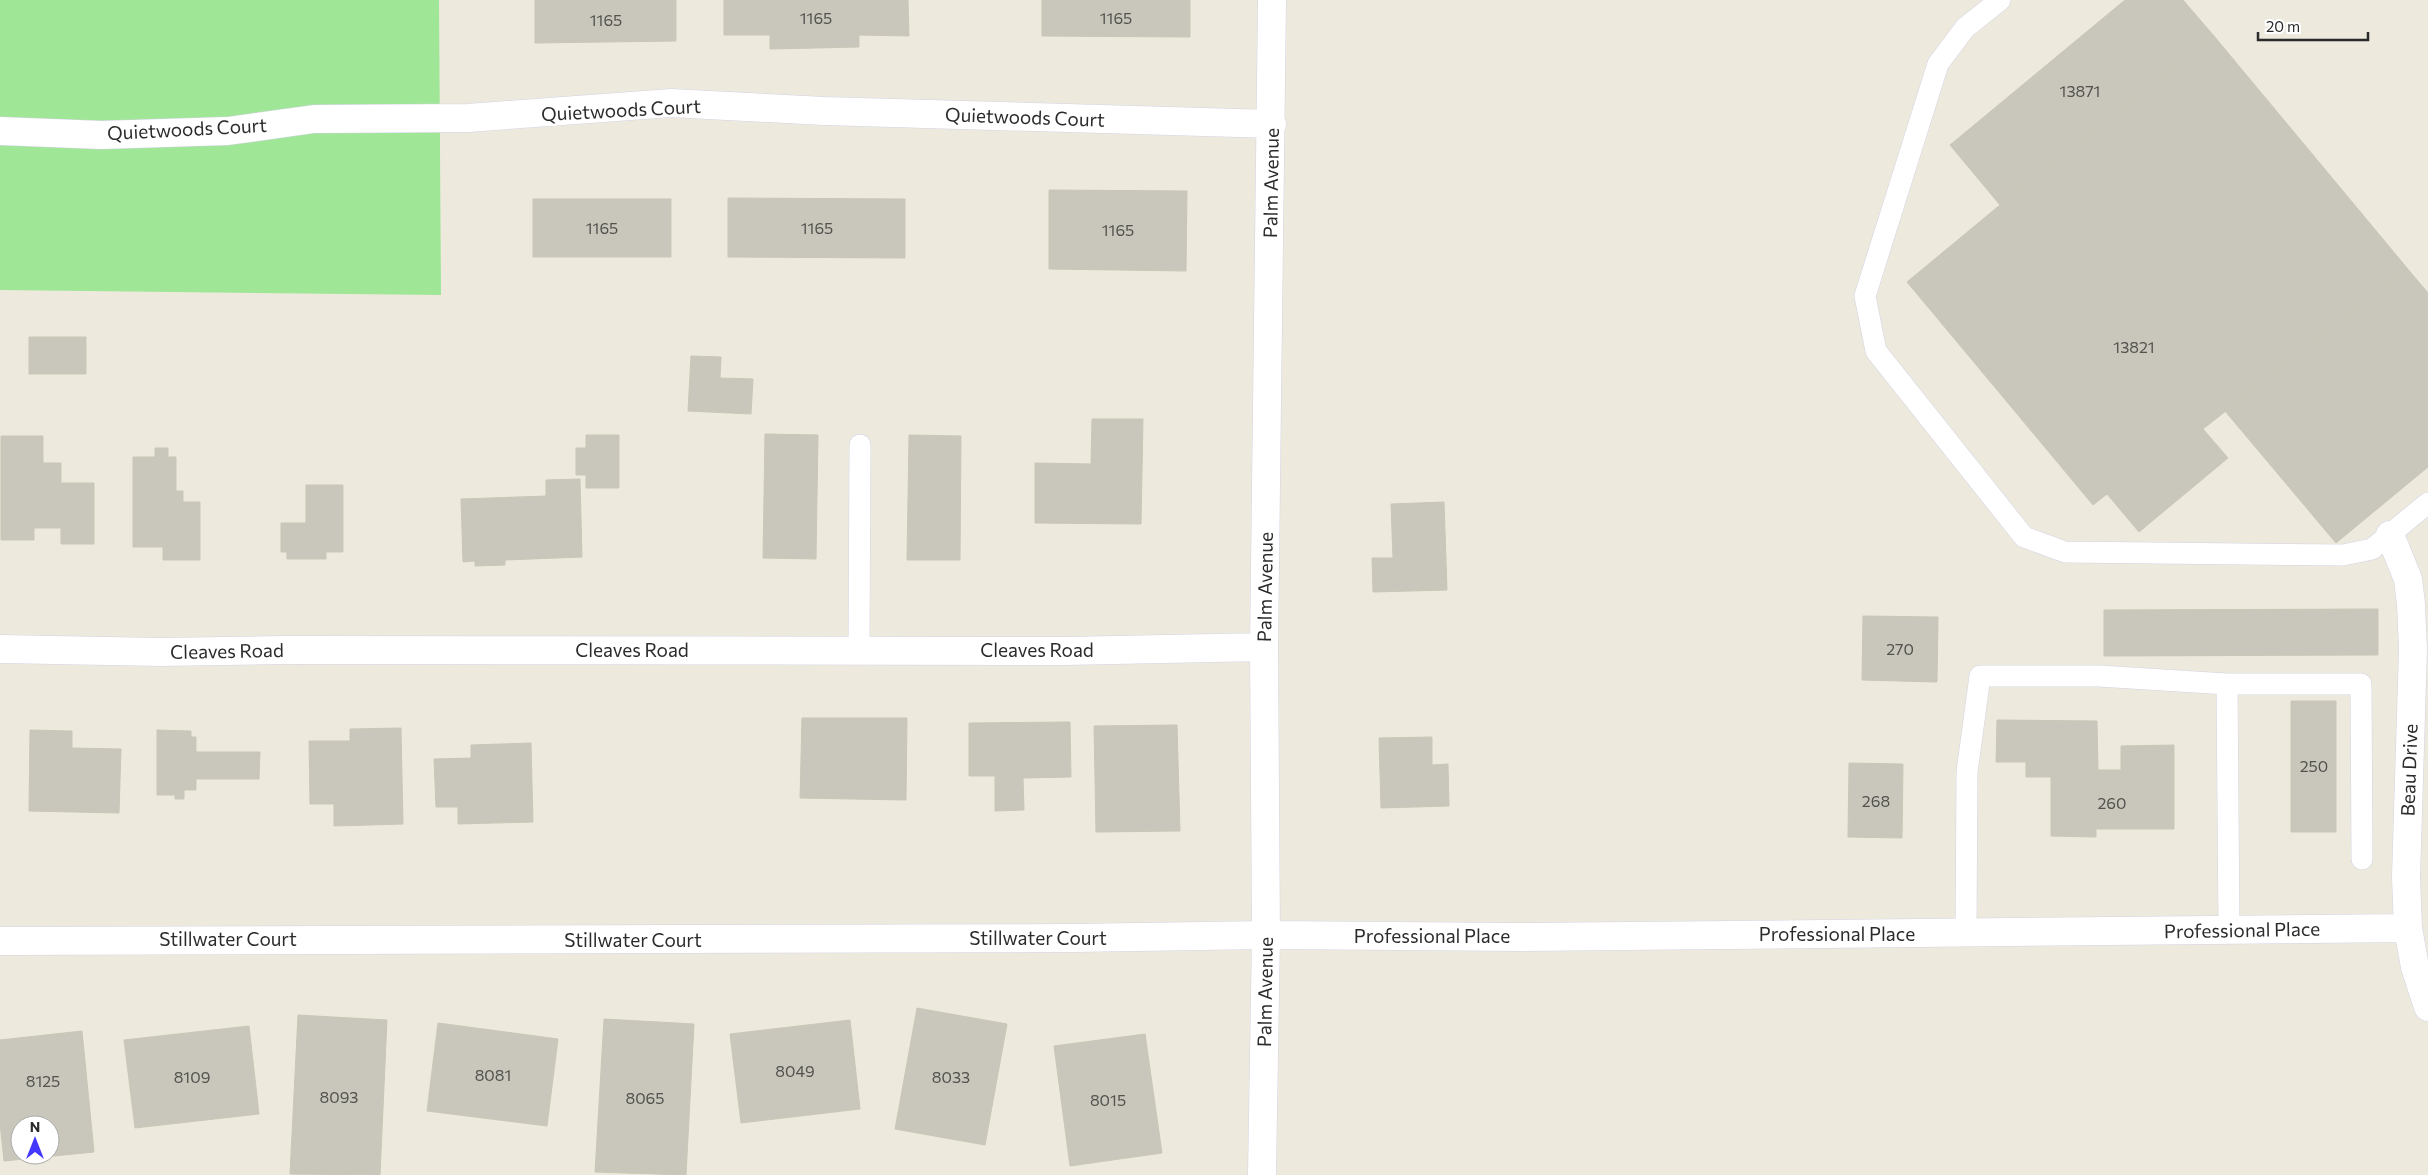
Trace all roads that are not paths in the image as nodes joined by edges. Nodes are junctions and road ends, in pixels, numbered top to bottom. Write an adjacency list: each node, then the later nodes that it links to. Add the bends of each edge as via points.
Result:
1 (1272, 0): 3 (street, Palm Avenue)
2 (2000, 0): 7 (lane, via 1965,28 1938,64 1865,296 1876,351 2024,536 2065,552 2343,556 2372,549)
3 (1272, 124): 4 (street, Quietwoods Court, via 834,112 671,104 468,118 314,119 228,131 101,135); 9 (street, Palm Avenue)
4 (0, 131)
5 (860, 445): 11 (lane)
6 (2428, 503): 7 (lane)
7 (2390, 535): 8 (street, Beau Drive, via 2408,579)
8 (2420, 638): 14 (street, Beau Drive, via 2406,877)
9 (1264, 647): 11 (street, Cleaves Road); 17 (street, Palm Avenue)
10 (0, 649): 11 (street, Cleaves Road, via 151,652)
11 (859, 651)
12 (2227, 684): 13 (lane, via 2361,684); 15 (lane); 16 (lane, via 2099,676 1980,676 1967,772)
13 (2362, 859)
14 (2408, 928): 15 (street, Professional Place); 19 (street, Beau Drive, via 2415,966)
15 (2229, 930): 16 (street, Professional Place)
16 (1966, 934): 17 (street, Professional Place)
17 (1266, 935): 18 (street, Stillwater Court); 20 (street, Palm Avenue)
18 (0, 941)
19 (2428, 1007)
20 (1262, 1175)

